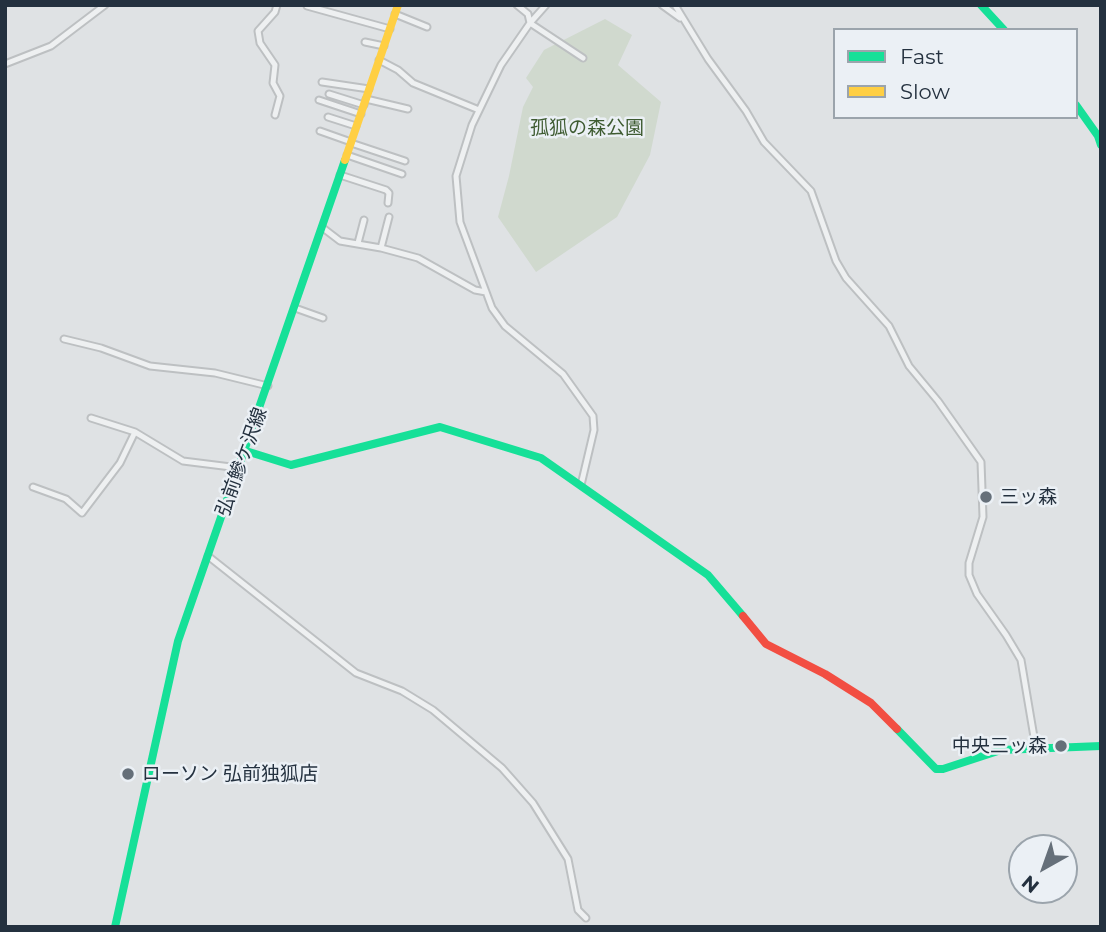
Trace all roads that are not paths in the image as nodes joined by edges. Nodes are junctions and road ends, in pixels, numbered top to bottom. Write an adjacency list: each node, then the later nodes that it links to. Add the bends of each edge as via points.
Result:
1 (105, 5): 19 (street, via 51,46)
2 (277, 5): 28 (street, via 258,32 275,65 273,83 280,96)
3 (517, 5): 11 (street)
4 (546, 5): 11 (street)
5 (662, 5): 10 (street)
6 (675, 5): 10 (street)
7 (981, 5): 13 (street)
8 (307, 6): 14 (street)
9 (396, 10): 12 (street); 14 (street, 弘前鰺ケ沢線)
10 (682, 20): 57 (street, via 764,142 811,191 846,278 889,326 909,366 981,462 983,517 969,575 1021,660)
11 (530, 23): 17 (street); 27 (street, via 501,65)
12 (427, 27)
13 (1002, 28)
14 (390, 29): 16 (street, 弘前鰺ケ沢線)
15 (365, 42): 16 (street)
16 (384, 46): 18 (street, 弘前鰺ケ沢線)
17 (583, 58)
18 (379, 60): 21 (street, 弘前鰺ケ沢線); 27 (street, via 413,83)
19 (5, 64)
20 (322, 82): 21 (street)
21 (369, 89): 24 (street, 弘前鰺ケ沢線)
22 (329, 94): 24 (street)
23 (319, 100): 24 (street)
24 (363, 106): 26 (street); 30 (street, 弘前鰺ケ沢線)
25 (1078, 108): 33 (street)
26 (408, 110)
27 (479, 110): 44 (street, via 456,176 460,222)
28 (275, 115)
29 (328, 117): 30 (street)
30 (356, 126): 32 (street, 弘前鰺ケ沢線)
31 (320, 131): 32 (street)
32 (351, 143): 34 (street, 弘前鰺ケ沢線); 35 (street)
33 (1101, 145)
34 (347, 155): 36 (street); 37 (street, 弘前鰺ケ沢線)
35 (405, 161)
36 (402, 174)
37 (341, 175): 38 (street, via 386,190); 41 (street, 弘前鰺ケ沢線)
38 (388, 203)
39 (389, 217): 43 (street)
40 (363, 220): 42 (street)
41 (323, 228): 42 (street, via 340,241); 45 (street, 弘前鰺ケ沢線)
42 (358, 243): 43 (street)
43 (381, 248): 44 (street, via 418,258)
44 (485, 292): 53 (street, via 505,326 563,374 593,416)
45 (295, 308): 46 (street); 48 (street, 弘前鰺ケ沢線)
46 (323, 318)
47 (64, 339): 48 (street, via 150,366 215,373)
48 (268, 386): 51 (street, 弘前鰺ケ沢線)
49 (91, 418): 50 (street)
50 (135, 432): 52 (street, via 183,461); 54 (street, via 120,463 82,513 66,499)
51 (246, 451): 52 (street, 弘前鰺ケ沢線); 53 (street, via 291,465 440,427 541,458)
52 (239, 468): 55 (street, 弘前鰺ケ沢線)
53 (581, 485): 57 (street, via 708,575 766,644 870,704 936,769 1001,750)
54 (33, 487)
55 (208, 556): 58 (street, via 356,673 402,691 433,710 502,768 533,803 568,859 578,910); 59 (street, 弘前鰺ケ沢線, via 178,641)
56 (1101, 746): 57 (street)
57 (1036, 749)
58 (586, 918)
59 (116, 927)

